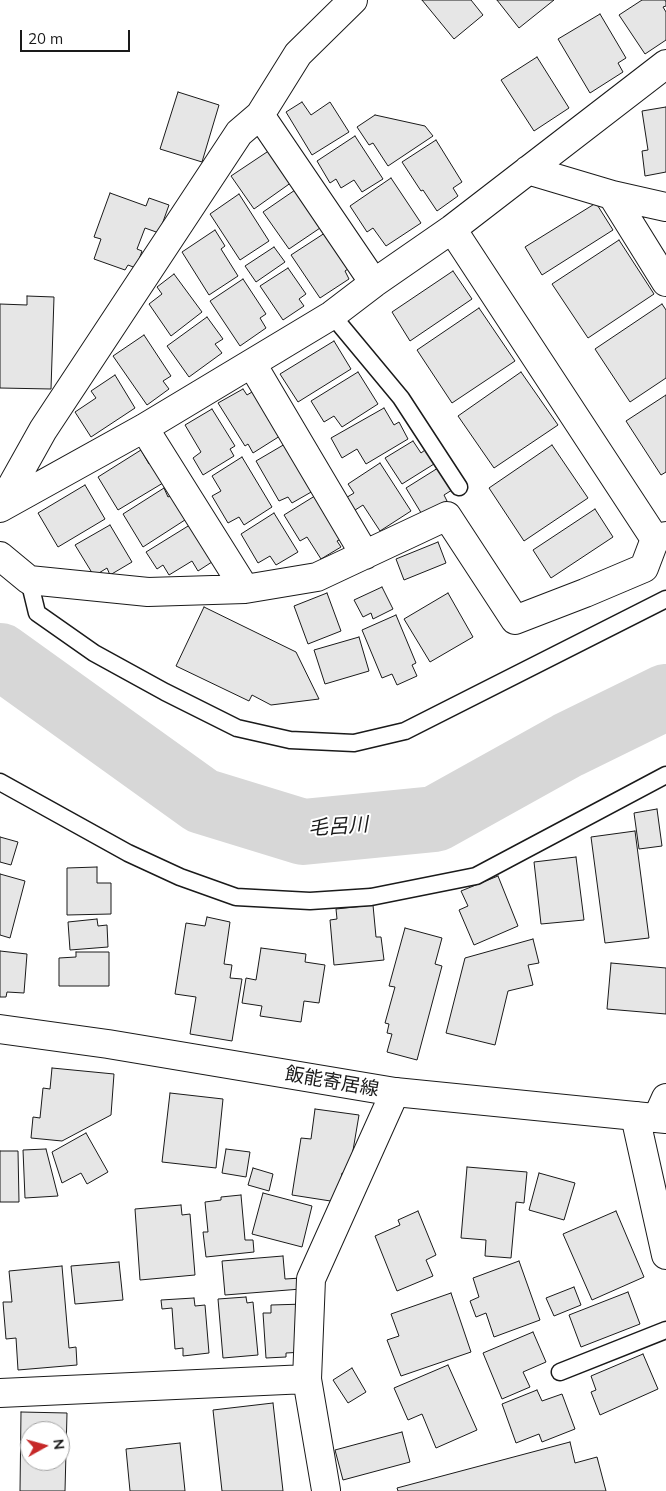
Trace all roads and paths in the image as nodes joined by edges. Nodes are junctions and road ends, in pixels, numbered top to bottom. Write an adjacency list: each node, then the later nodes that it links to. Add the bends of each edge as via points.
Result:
1 (353, 0): 3 (street, via 298,54)
2 (666, 64): 4 (street)
3 (260, 115): 9 (street); 14 (street, via 239,133 44,430)
4 (528, 170): 5 (street); 7 (street)
5 (612, 195): 6 (street); 8 (street)
6 (666, 207)
7 (452, 229): 9 (street); 15 (street)
8 (666, 282)
9 (374, 283): 10 (street)
10 (332, 315): 11 (street); 13 (lane, via 401,398)
11 (252, 364): 12 (street); 16 (street)
12 (144, 428): 14 (street); 19 (street)
13 (458, 487)
14 (0, 507)
15 (661, 537): 16 (street, via 644,568 515,620 447,516)
16 (365, 555): 19 (street, via 317,577)
17 (0, 556): 18 (street)
18 (29, 580): 19 (street, via 148,592); 20 (lane, via 37,614 94,654 165,692 237,728 290,740 354,743 405,731)
19 (245, 589)
20 (666, 599)
21 (666, 775): 22 (lane, via 476,876 371,897 310,901 236,897 180,877 128,853)
22 (0, 782)
23 (0, 1030): 24 (street, 飯能寄居線, via 108,1044)
24 (395, 1092): 25 (street, 飯能寄居線); 29 (street, via 311,1279)
25 (656, 1113): 26 (street)
26 (666, 1255)
27 (666, 1330): 28 (lane)
28 (560, 1372)
29 (308, 1379): 30 (street); 31 (street)
30 (0, 1393)
31 (326, 1490)

